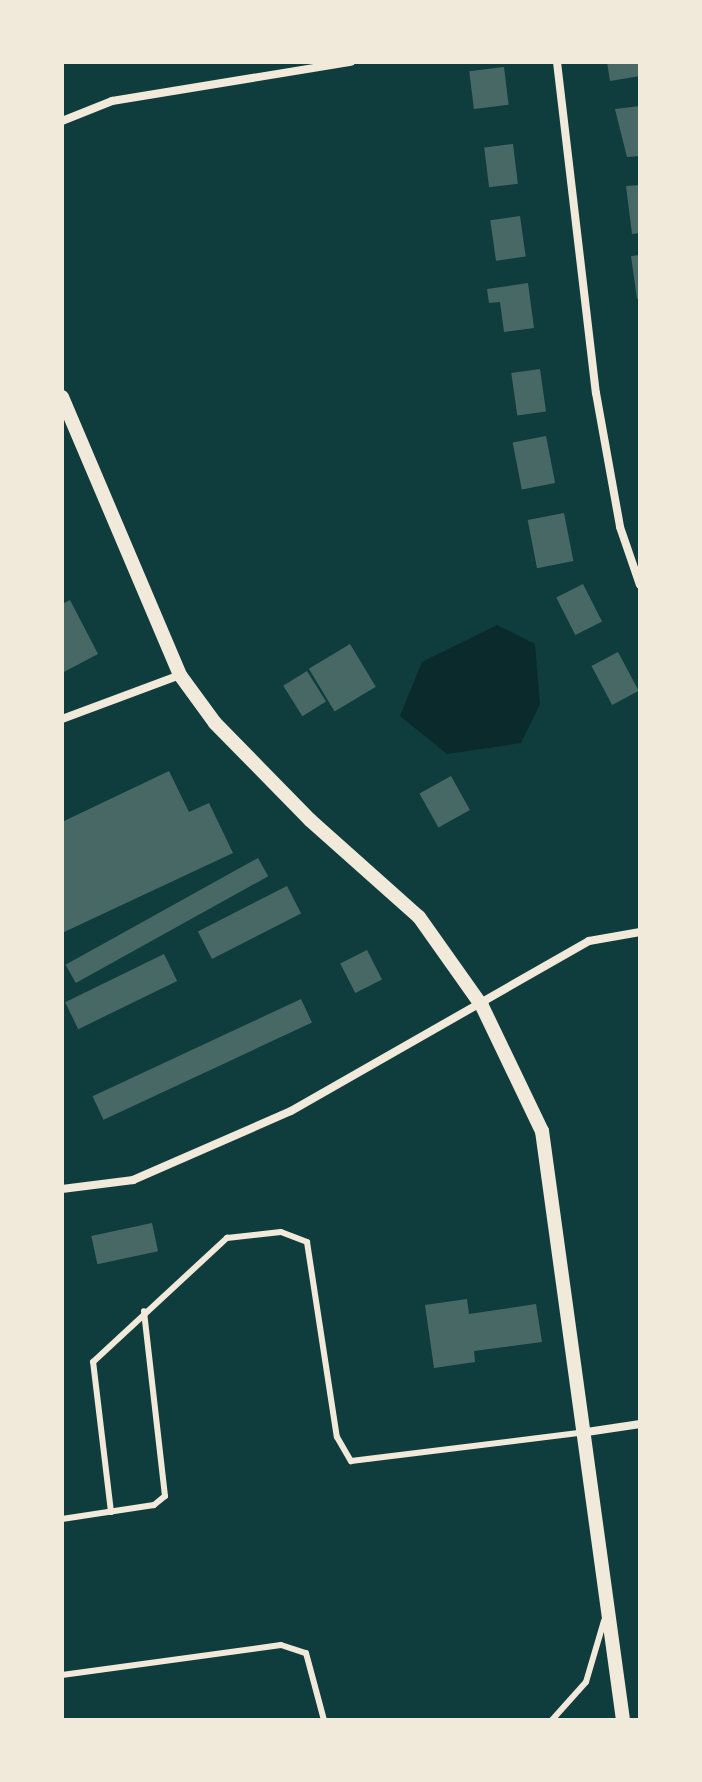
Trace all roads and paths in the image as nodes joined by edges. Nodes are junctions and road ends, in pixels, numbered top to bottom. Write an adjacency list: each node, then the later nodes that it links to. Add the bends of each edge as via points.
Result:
1 (351, 62): 3 (street, via 112,101)
2 (557, 62): 5 (street, via 596,393 620,527)
3 (62, 121)
4 (62, 397): 6 (street)
5 (640, 585)
6 (180, 675): 7 (street); 9 (street, via 215,723 310,820 419,917)
7 (62, 719)
8 (640, 932): 9 (street, via 589,941)
9 (482, 1006): 10 (street, via 291,1111 133,1180); 13 (street, via 542,1131)
10 (62, 1189)
11 (144, 1311): 13 (lane, via 215,1244 292,1233 311,1252 337,1437 351,1461); 14 (lane, via 91,1373); 14 (lane, via 167,1486 154,1505)
12 (640, 1424): 13 (street)
13 (580, 1433): 16 (street)
14 (111, 1512): 15 (lane)
15 (62, 1519)
16 (607, 1614): 19 (lane, via 586,1682); 20 (street)
17 (62, 1675): 18 (lane, via 295,1647 313,1666)
18 (324, 1720)
19 (552, 1720)
20 (623, 1720)

